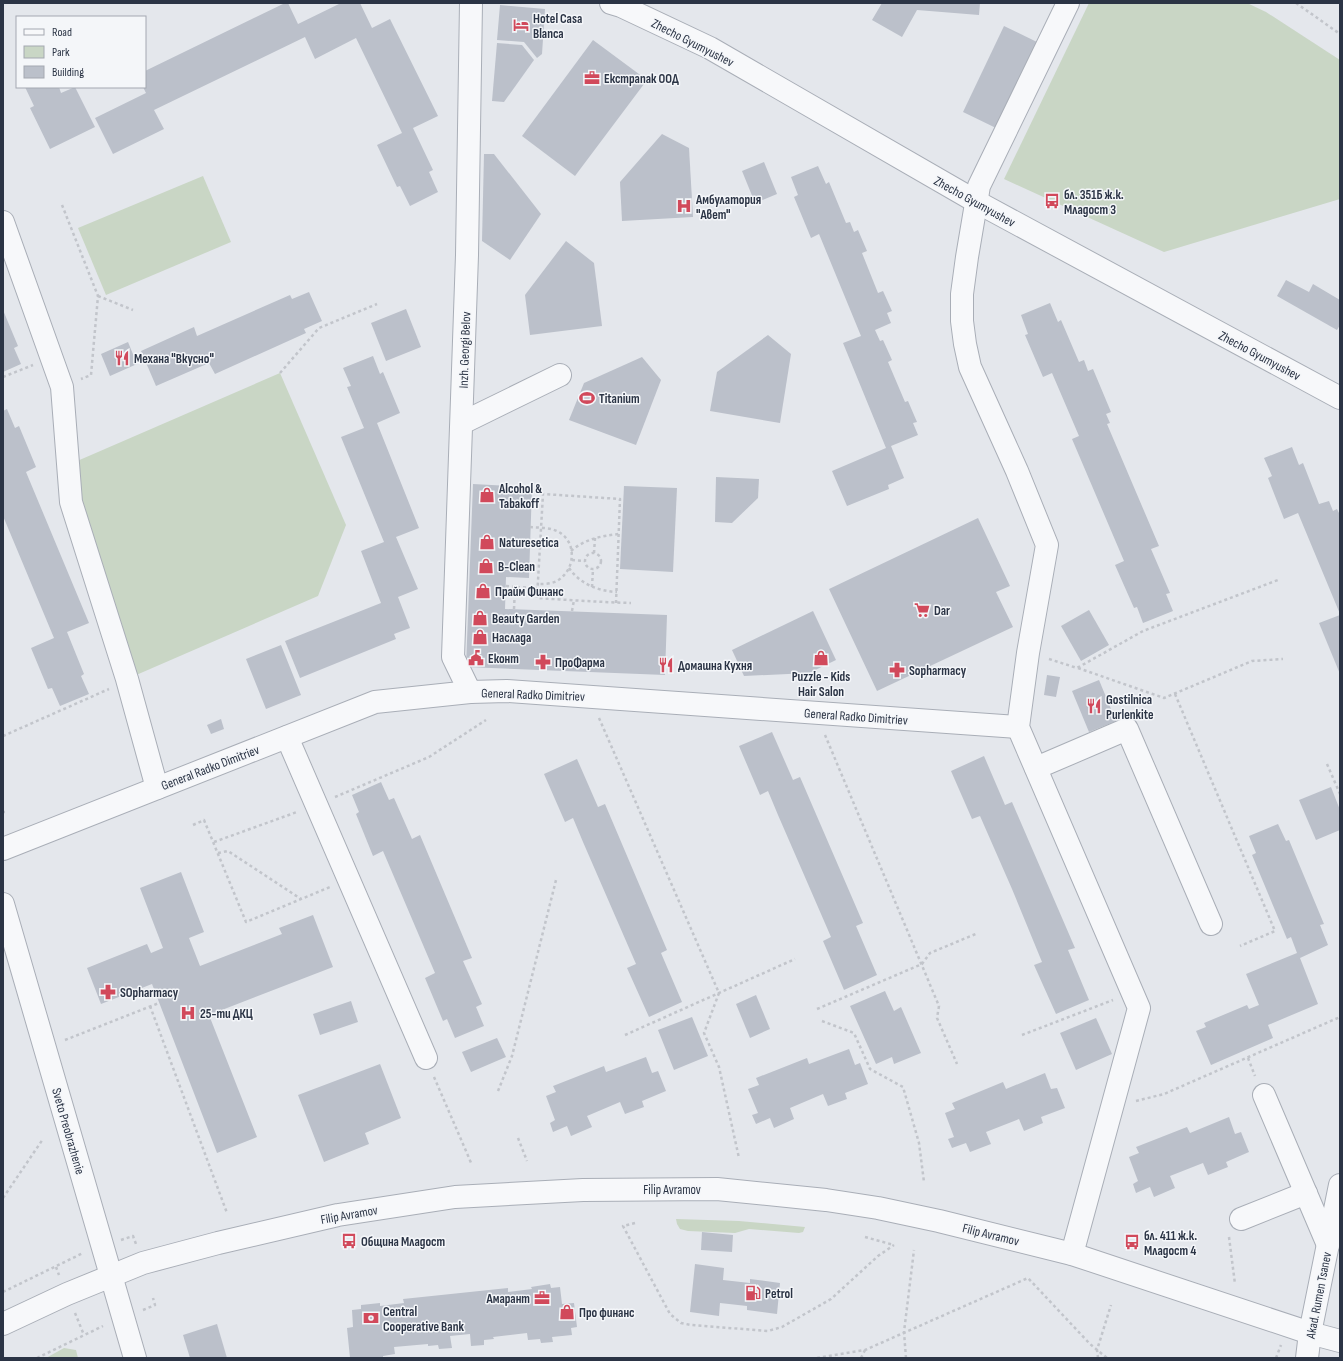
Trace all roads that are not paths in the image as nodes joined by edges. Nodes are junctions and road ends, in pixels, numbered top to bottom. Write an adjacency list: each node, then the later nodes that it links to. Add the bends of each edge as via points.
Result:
1 (471, 3): 8 (street, Inzh. Georgi Belov)
2 (611, 3): 4 (street, Zhecho Gyumyushev, via 710,48)
3 (1059, 7): 4 (street, via 979,186)
4 (977, 202): 7 (street, Zhecho Gyumyushev); 10 (street, via 962,294 965,344 970,367 1048,545 1028,652)
5 (3, 222): 13 (street, via 62,387 71,502 127,679)
6 (560, 374): 8 (street)
7 (1340, 398)
8 (462, 423): 9 (street, Inzh. Georgi Belov, via 453,657)
9 (470, 692): 10 (street, General Radko Dimitriev, via 507,691); 11 (street, General Radko Dimitriev, via 375,702)
10 (1018, 727): 12 (street)
11 (287, 737): 13 (street, General Radko Dimitriev); 17 (street)
12 (1036, 768): 16 (street, via 1127,729); 23 (street, via 1139,1008)
13 (157, 788): 14 (street, General Radko Dimitriev)
14 (3, 849)
15 (3, 904): 24 (street, Sveto Preobrazhenie)
16 (1211, 924)
17 (426, 1058)
18 (1264, 1096): 20 (street)
19 (1340, 1185): 22 (street, Akad. Rumen Tsanev)
20 (1306, 1193): 21 (street); 22 (street)
21 (1241, 1219)
22 (1328, 1245): 26 (street, Akad. Rumen Tsanev)
23 (1072, 1254): 24 (street, Filip Avramov, via 939,1221 826,1200 717,1189 583,1190 455,1197 338,1215 218,1243); 26 (street, Filip Avramov)
24 (110, 1275): 25 (street, Filip Avramov); 28 (street, Sveto Preobrazhenie)
25 (3, 1324)
26 (1310, 1333): 27 (street, Filip Avramov); 29 (street, Akad. Rumen Tsanev)
27 (1340, 1341)
28 (135, 1358)
29 (1307, 1358)

